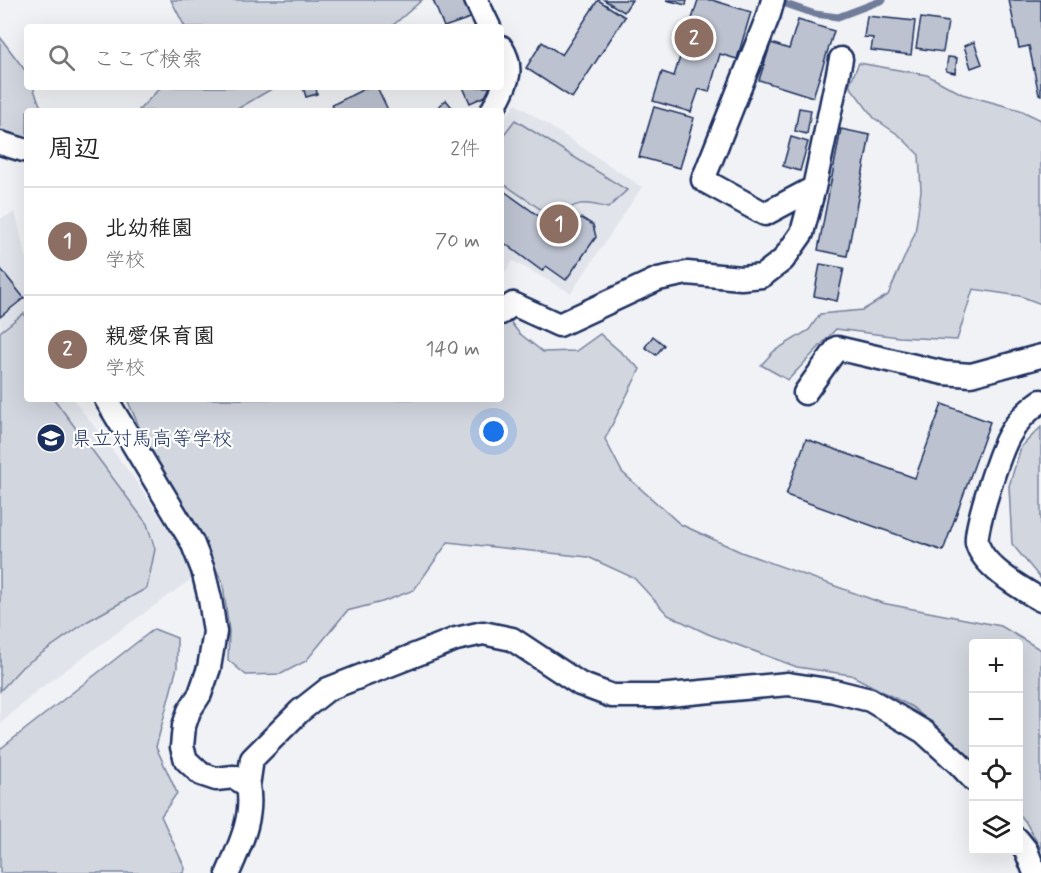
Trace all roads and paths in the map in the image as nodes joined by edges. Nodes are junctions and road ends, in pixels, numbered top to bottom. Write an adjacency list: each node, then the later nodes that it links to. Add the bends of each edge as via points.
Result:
1 (476, 0): 3 (street)
2 (771, 7): 11 (street, via 703,180 765,214)
3 (488, 24)
4 (504, 52): 6 (street, via 509,70)
5 (841, 59): 11 (street)
6 (504, 87)
7 (502, 90): 8 (street)
8 (494, 108)
9 (0, 143): 10 (street)
10 (24, 150)
11 (814, 188): 12 (street, via 802,233 783,260 762,276 687,273 658,279 559,325 513,304)
12 (504, 311)
13 (1041, 356): 14 (street, via 971,375 944,373 837,348)
14 (805, 393)
15 (1041, 401): 17 (street, via 1026,411 1009,435 980,515 977,543 987,561)
16 (108, 402): 19 (street, via 192,542 210,599 214,633 200,694 184,726 182,747 186,760 201,774 216,779 234,777)
17 (1041, 600)
18 (969, 775): 19 (street, via 924,732 870,700 788,684 658,696 612,696 580,684 512,639 483,633 456,639 328,689 252,759)
19 (248, 786): 21 (street, via 251,800 245,833)
20 (1023, 846): 22 (street)
21 (228, 873)
22 (1035, 873)

